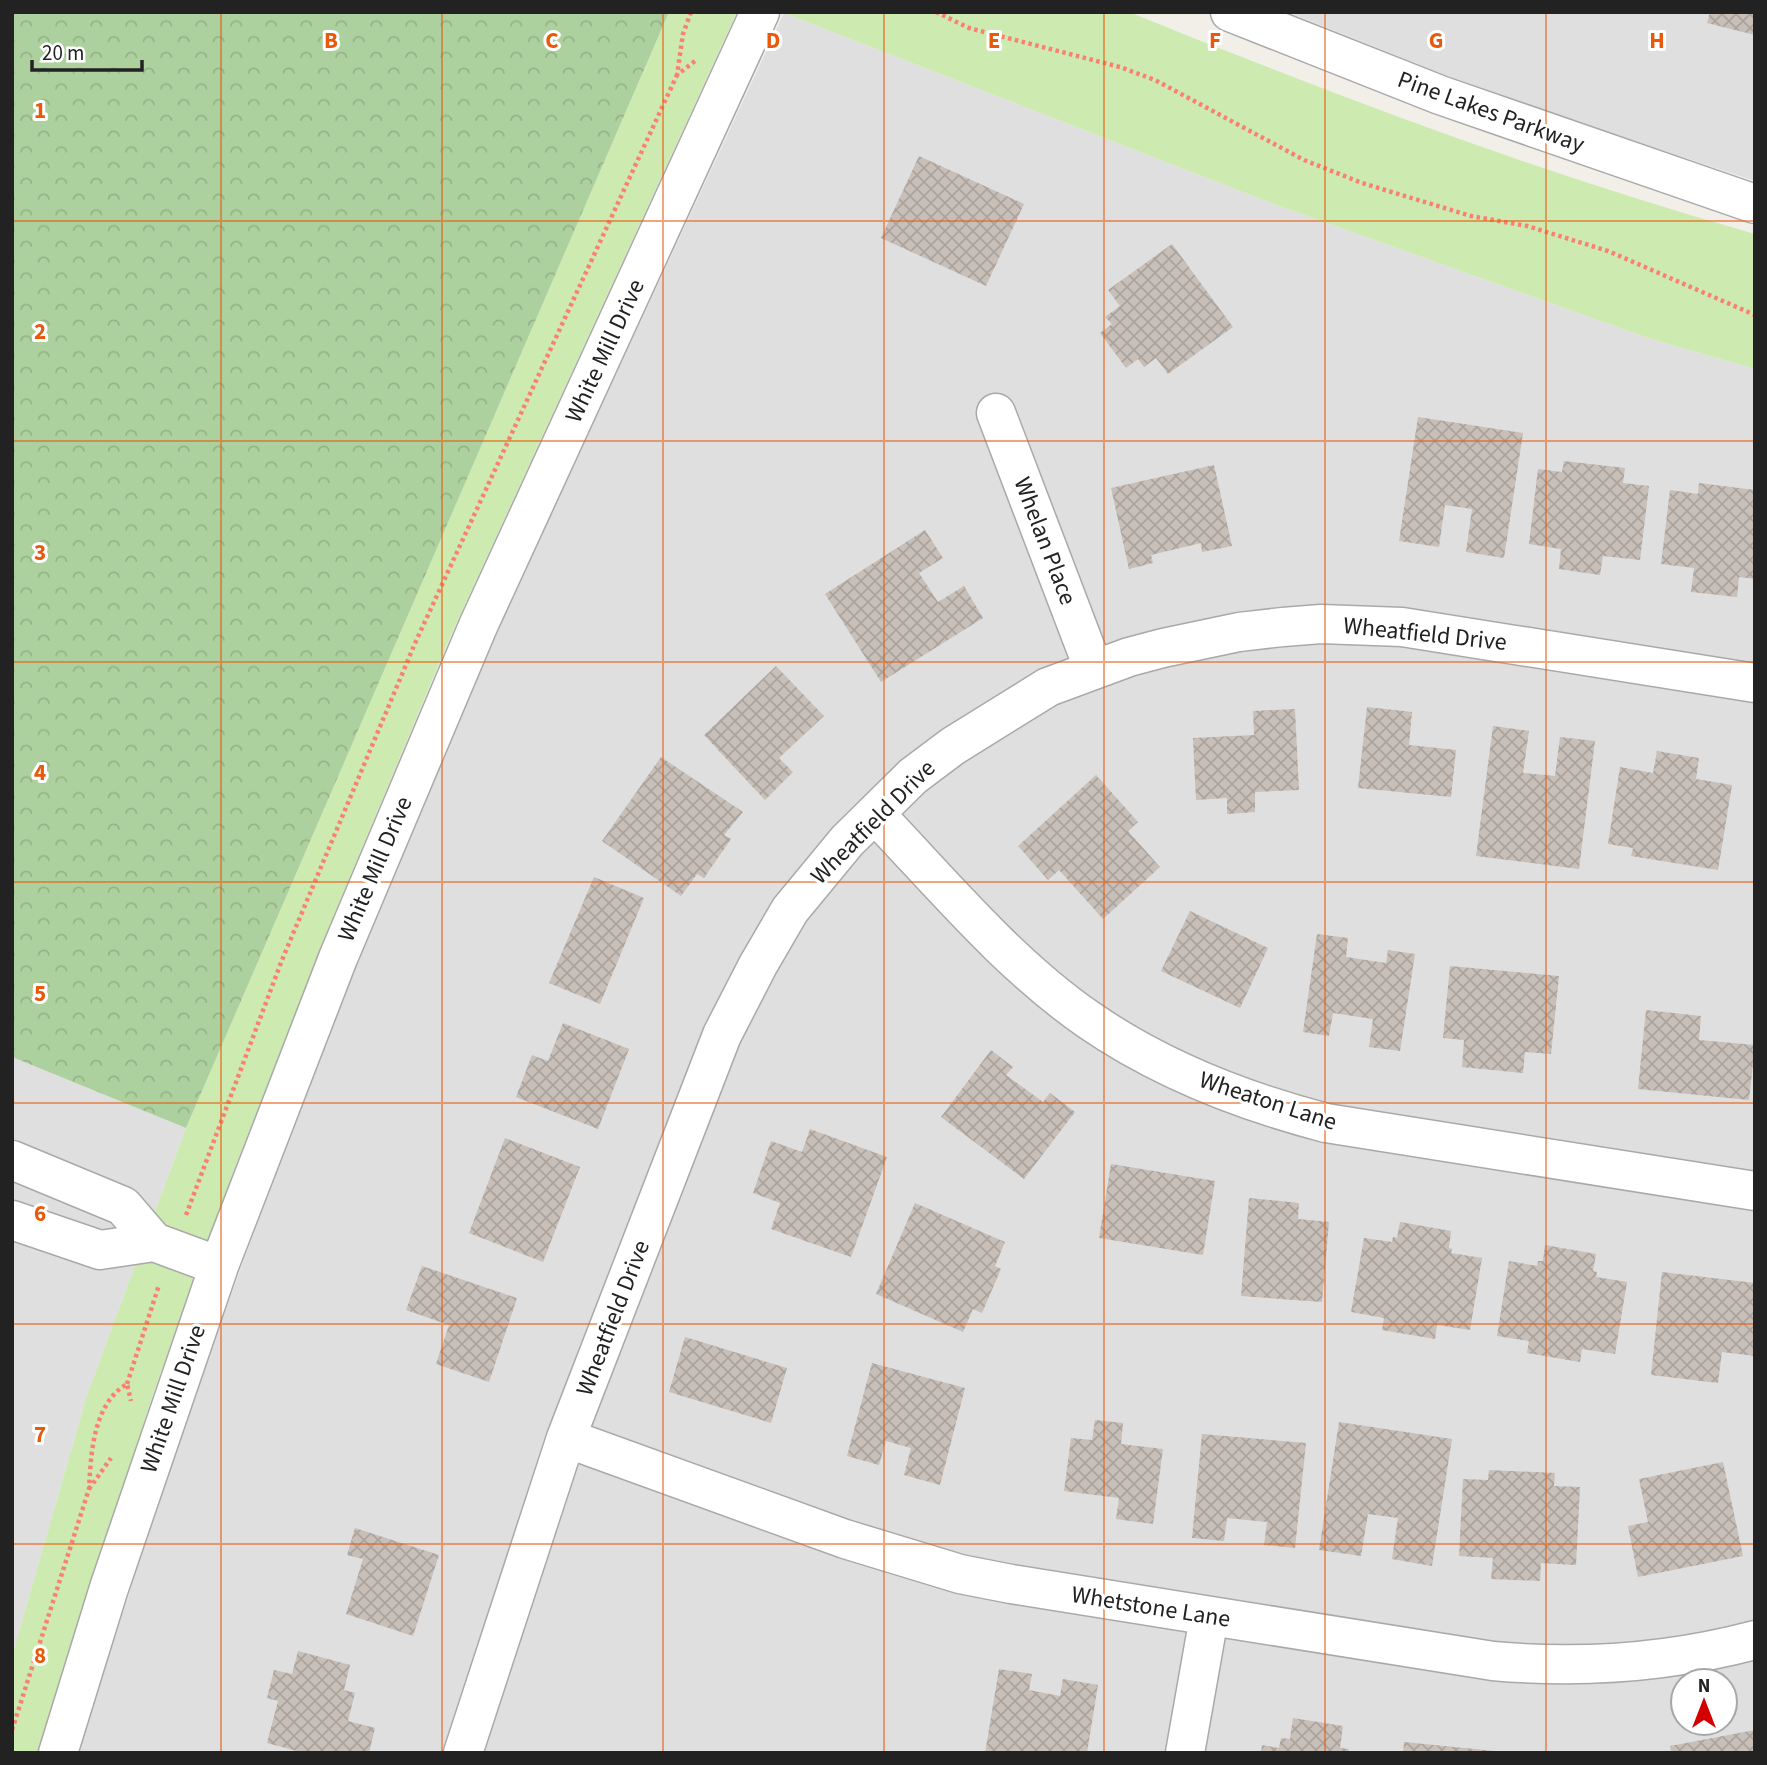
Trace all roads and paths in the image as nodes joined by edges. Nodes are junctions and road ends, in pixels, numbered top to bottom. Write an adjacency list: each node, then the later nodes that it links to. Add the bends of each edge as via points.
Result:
1 (691, 12): 6 (path)
2 (760, 12): 18 (street, White Mill Drive, via 478,626 338,958)
3 (936, 12): 8 (path, via 968,28 1156,80 1304,160 1362,183 1608,251)
4 (1230, 12): 7 (street, Pine Lakes Parkway, via 1440,95)
5 (703, 51): 6 (path)
6 (677, 75): 15 (path, via 416,641 282,960)
7 (1755, 204)
8 (1755, 315)
9 (996, 413): 10 (street, Whelan Place)
10 (1094, 670): 11 (street, Wheatfield Drive, via 1163,648 1239,632 1349,624 1402,627); 12 (street, Wheatfield Drive, via 1048,687 953,746)
11 (1755, 683)
12 (875, 814): 14 (street, Wheaton Lane, via 1020,963 1066,1003 1136,1049 1205,1083 1326,1123); 22 (street, Wheatfield Drive, via 826,864 790,910 741,995)
13 (12, 1160): 17 (street, via 123,1206)
14 (1755, 1191)
15 (192, 1200)
16 (12, 1220): 17 (street, via 100,1250)
17 (154, 1242): 18 (street)
18 (219, 1266): 28 (street, White Mill Drive)
19 (153, 1299): 20 (path)
20 (127, 1384): 21 (path); 24 (path, via 115,1391 96,1430)
21 (129, 1412)
22 (566, 1438): 25 (street, Whetstone Lane, via 924,1565); 29 (street, Wheatfield Drive)
23 (114, 1453): 24 (path)
24 (89, 1489): 27 (path)
25 (1209, 1617): 26 (street, Whetstone Lane, via 1539,1665 1660,1660); 30 (street)
26 (1755, 1640)
27 (12, 1730)
28 (58, 1753)
29 (463, 1753)
30 (1185, 1753)

